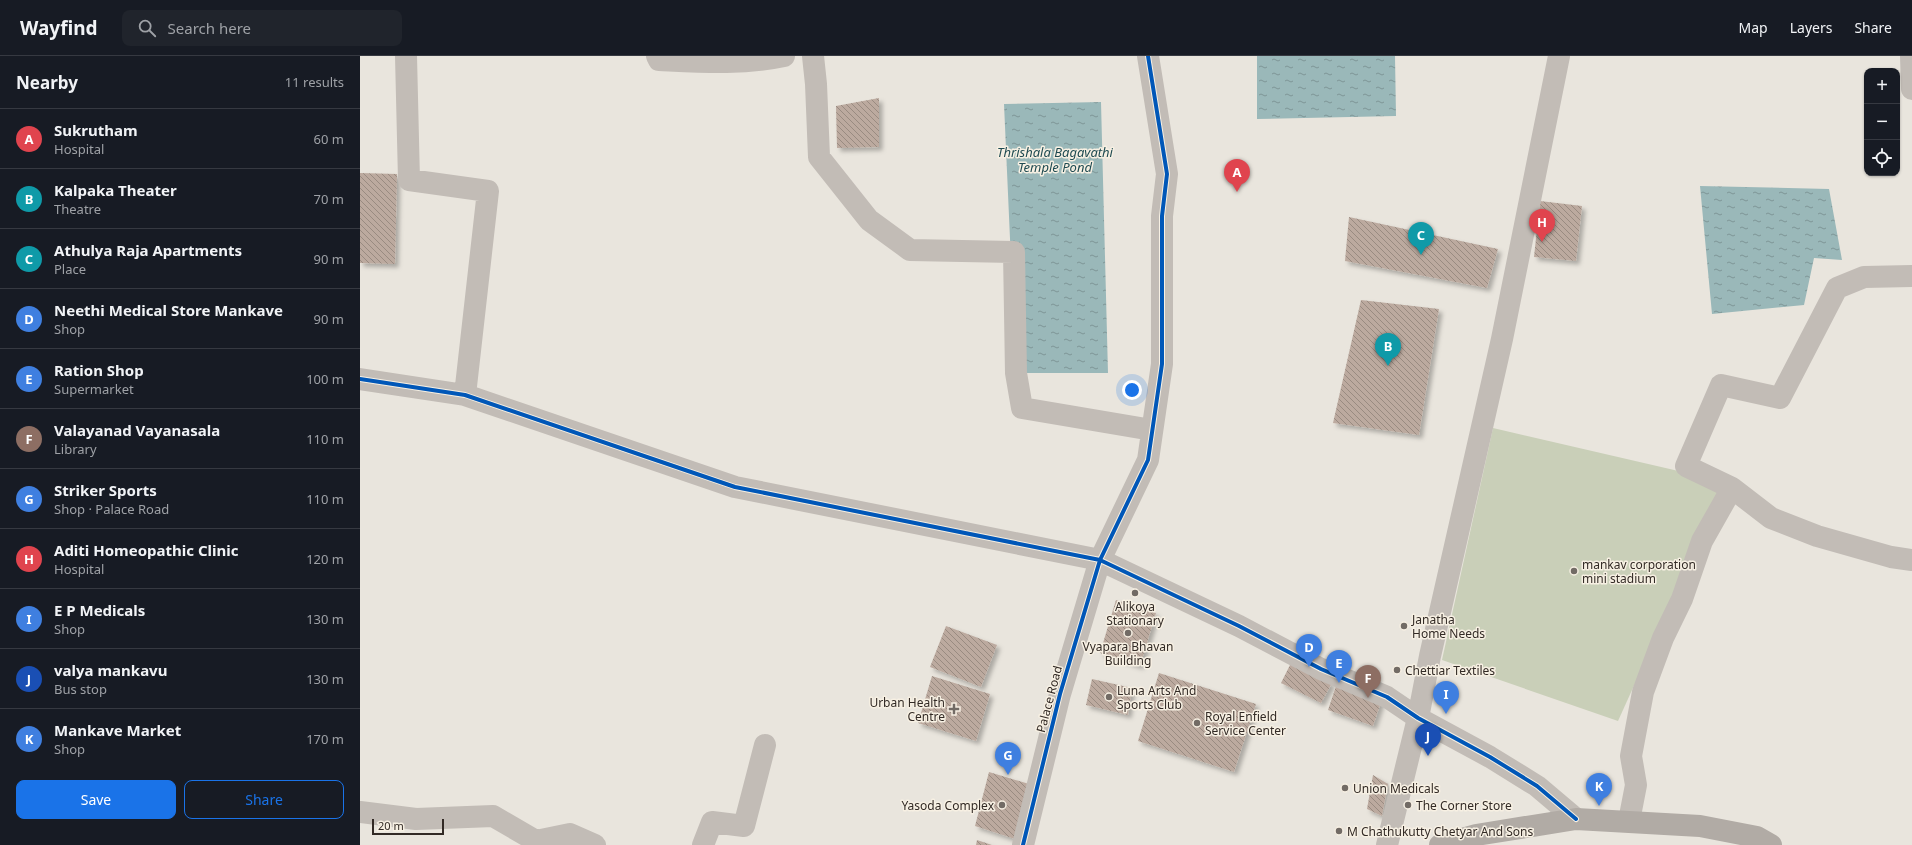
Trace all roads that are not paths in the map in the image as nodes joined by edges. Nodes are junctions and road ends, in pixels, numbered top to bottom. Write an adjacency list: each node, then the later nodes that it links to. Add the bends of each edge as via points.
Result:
1 (406, 56): 11 (street, via 409,180 488,191)
2 (657, 56): 3 (street, via 659,60 722,63 760,61)
3 (784, 56)
4 (813, 56): 12 (street, via 819,157 869,220 910,250 1014,252 1016,373 1022,408)
5 (1148, 56): 12 (street, Palace Road, via 1167,174 1162,216 1162,364)
6 (1559, 56): 16 (street, via 1502,339)
7 (1911, 56): 8 (street)
8 (1912, 89)
9 (1912, 276): 13 (street, via 1864,276 1837,288 1780,398 1721,385 1686,466)
10 (360, 379): 11 (street)
11 (465, 395): 14 (street, via 734,487)
12 (1152, 430): 14 (street, Palace Road, via 1148,460)
13 (1732, 488): 15 (street, via 1771,518 1817,536 1891,557); 20 (street, via 1702,541 1682,600 1663,638 1643,692 1632,756 1636,785)
14 (1100, 560): 16 (street, via 1238,626 1320,669 1387,697); 23 (street, Palace Road, via 1060,694)
15 (1912, 560)
16 (1418, 718): 19 (street, via 1537,786); 24 (street)
17 (765, 745): 22 (street, via 744,826 712,822)
18 (360, 812): 21 (street, via 416,819 493,816 536,841 570,834)
19 (1576, 819): 20 (main road); 25 (main road, via 1476,835)
20 (1629, 821): 26 (main road, via 1700,826 1757,837)
21 (595, 845)
22 (703, 845)
23 (1023, 845)
24 (1387, 845)
25 (1440, 845)
26 (1770, 845)

